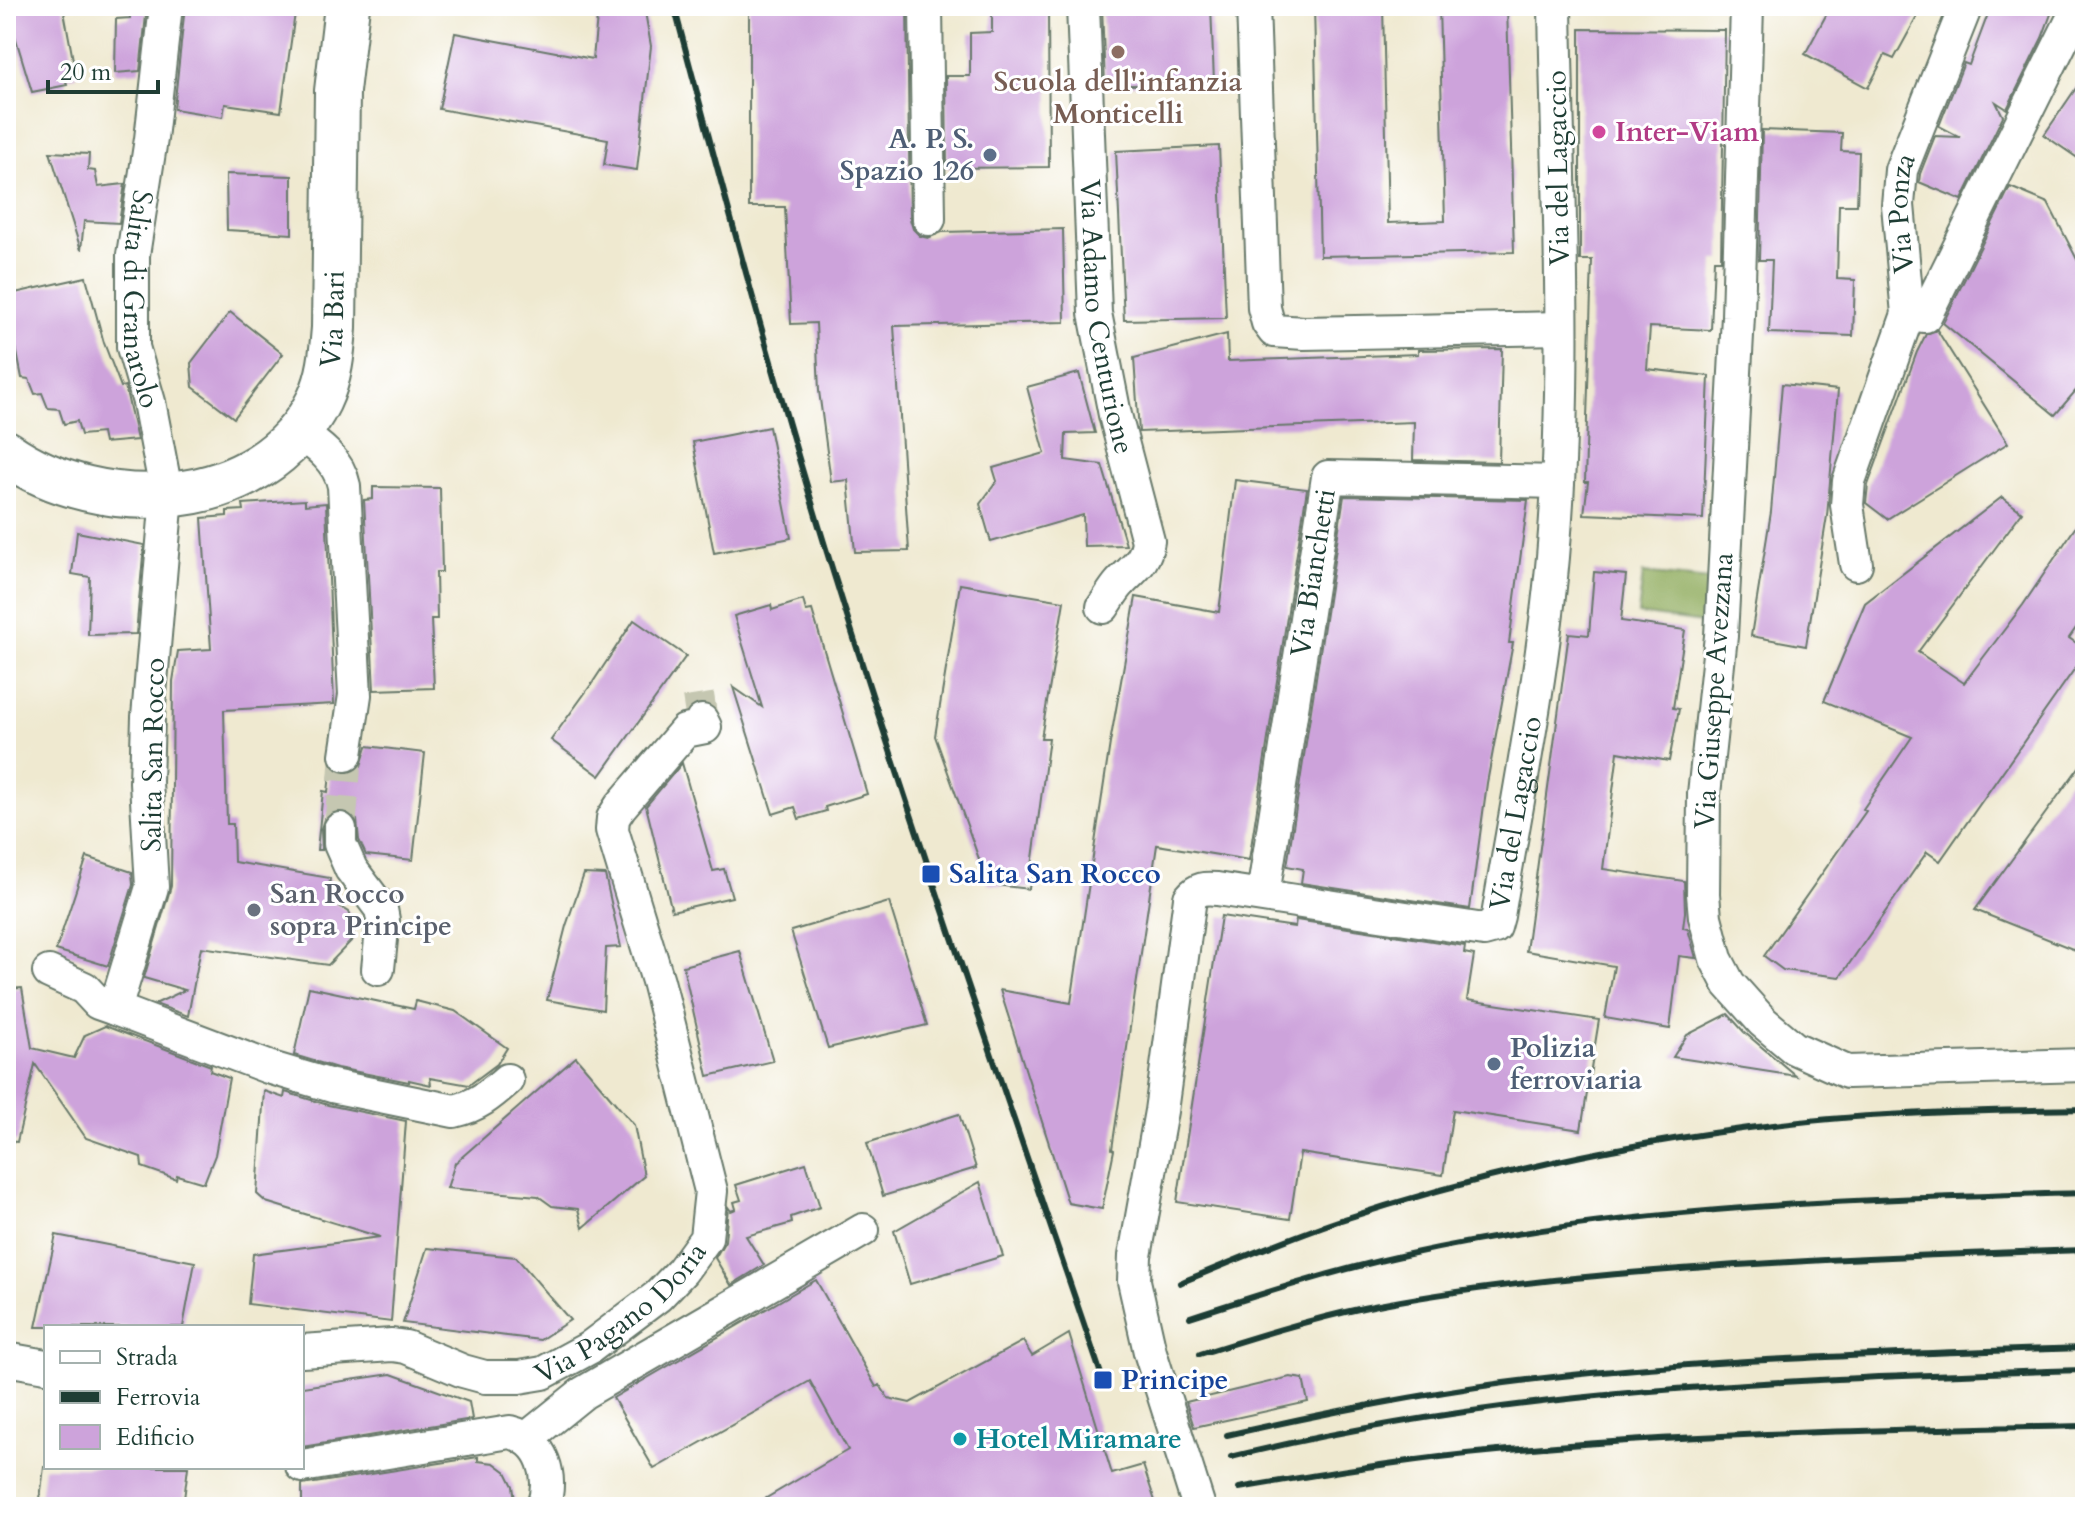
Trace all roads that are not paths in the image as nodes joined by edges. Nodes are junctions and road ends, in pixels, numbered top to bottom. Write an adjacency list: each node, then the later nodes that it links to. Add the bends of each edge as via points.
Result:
1 (166, 6): 16 (street, Salita di Granarolo, via 133,255 133,347)
2 (347, 6): 13 (street, Via Bari, via 337,91 331,365 318,402)
3 (926, 6): 10 (street)
4 (1083, 6): 18 (street, Via Adamo Centurione, via 1095,313 1148,541 1141,563)
5 (1253, 6): 12 (street, via 1264,308 1274,331)
6 (1555, 6): 12 (street, Via del Lagaccio)
7 (1747, 6): 26 (street, Via Giuseppe Avezzana, via 1721,636 1704,794 1703,894 1716,959 1729,984 1763,1022 1794,1048 1847,1072)
8 (1966, 6): 11 (street, Via Ponza, via 1901,170 1898,205)
9 (2079, 6): 11 (street, via 1925,316)
10 (929, 219)
11 (1908, 314): 17 (street, Via Ponza, via 1849,481 1847,505)
12 (1560, 328): 15 (street, Via del Lagaccio)
13 (297, 432): 16 (street, Via Bari, via 274,457 243,474); 20 (street, via 332,460 344,486 355,695)
14 (6, 453): 16 (street, Via Bari, via 45,475 93,491)
15 (1558, 482): 22 (street, Via Bianchetti, via 1328,477); 22 (street, Via del Lagaccio, via 1539,661 1495,927 1484,930)
16 (167, 496): 25 (street, Salita San Rocco, via 148,717 152,887)
17 (1856, 564)
18 (1103, 607)
19 (702, 721): 29 (street, Via Pagano Doria, via 705,727 685,731 620,807 612,830 658,981 711,1191 706,1238 658,1296 589,1348 543,1373 485,1377 392,1345)
20 (346, 755)
21 (340, 829): 23 (street, via 351,869 381,909)
22 (1263, 895): 35 (street, Via del Lagaccio, via 1205,888 1190,898 1135,1256 1134,1281 1150,1352)
23 (378, 969)
24 (49, 972): 25 (street)
25 (115, 1009): 27 (street, via 268,1067 454,1111 486,1099)
26 (2085, 1065)
27 (507, 1080)
28 (863, 1230): 32 (street, Via Pagano Doria, via 583,1393)
29 (304, 1351)
30 (6, 1359): 31 (street)
31 (44, 1366)
32 (526, 1439): 33 (street, via 510,1432); 34 (street, via 545,1467)
33 (304, 1466)
34 (543, 1507)
35 (1199, 1507)

